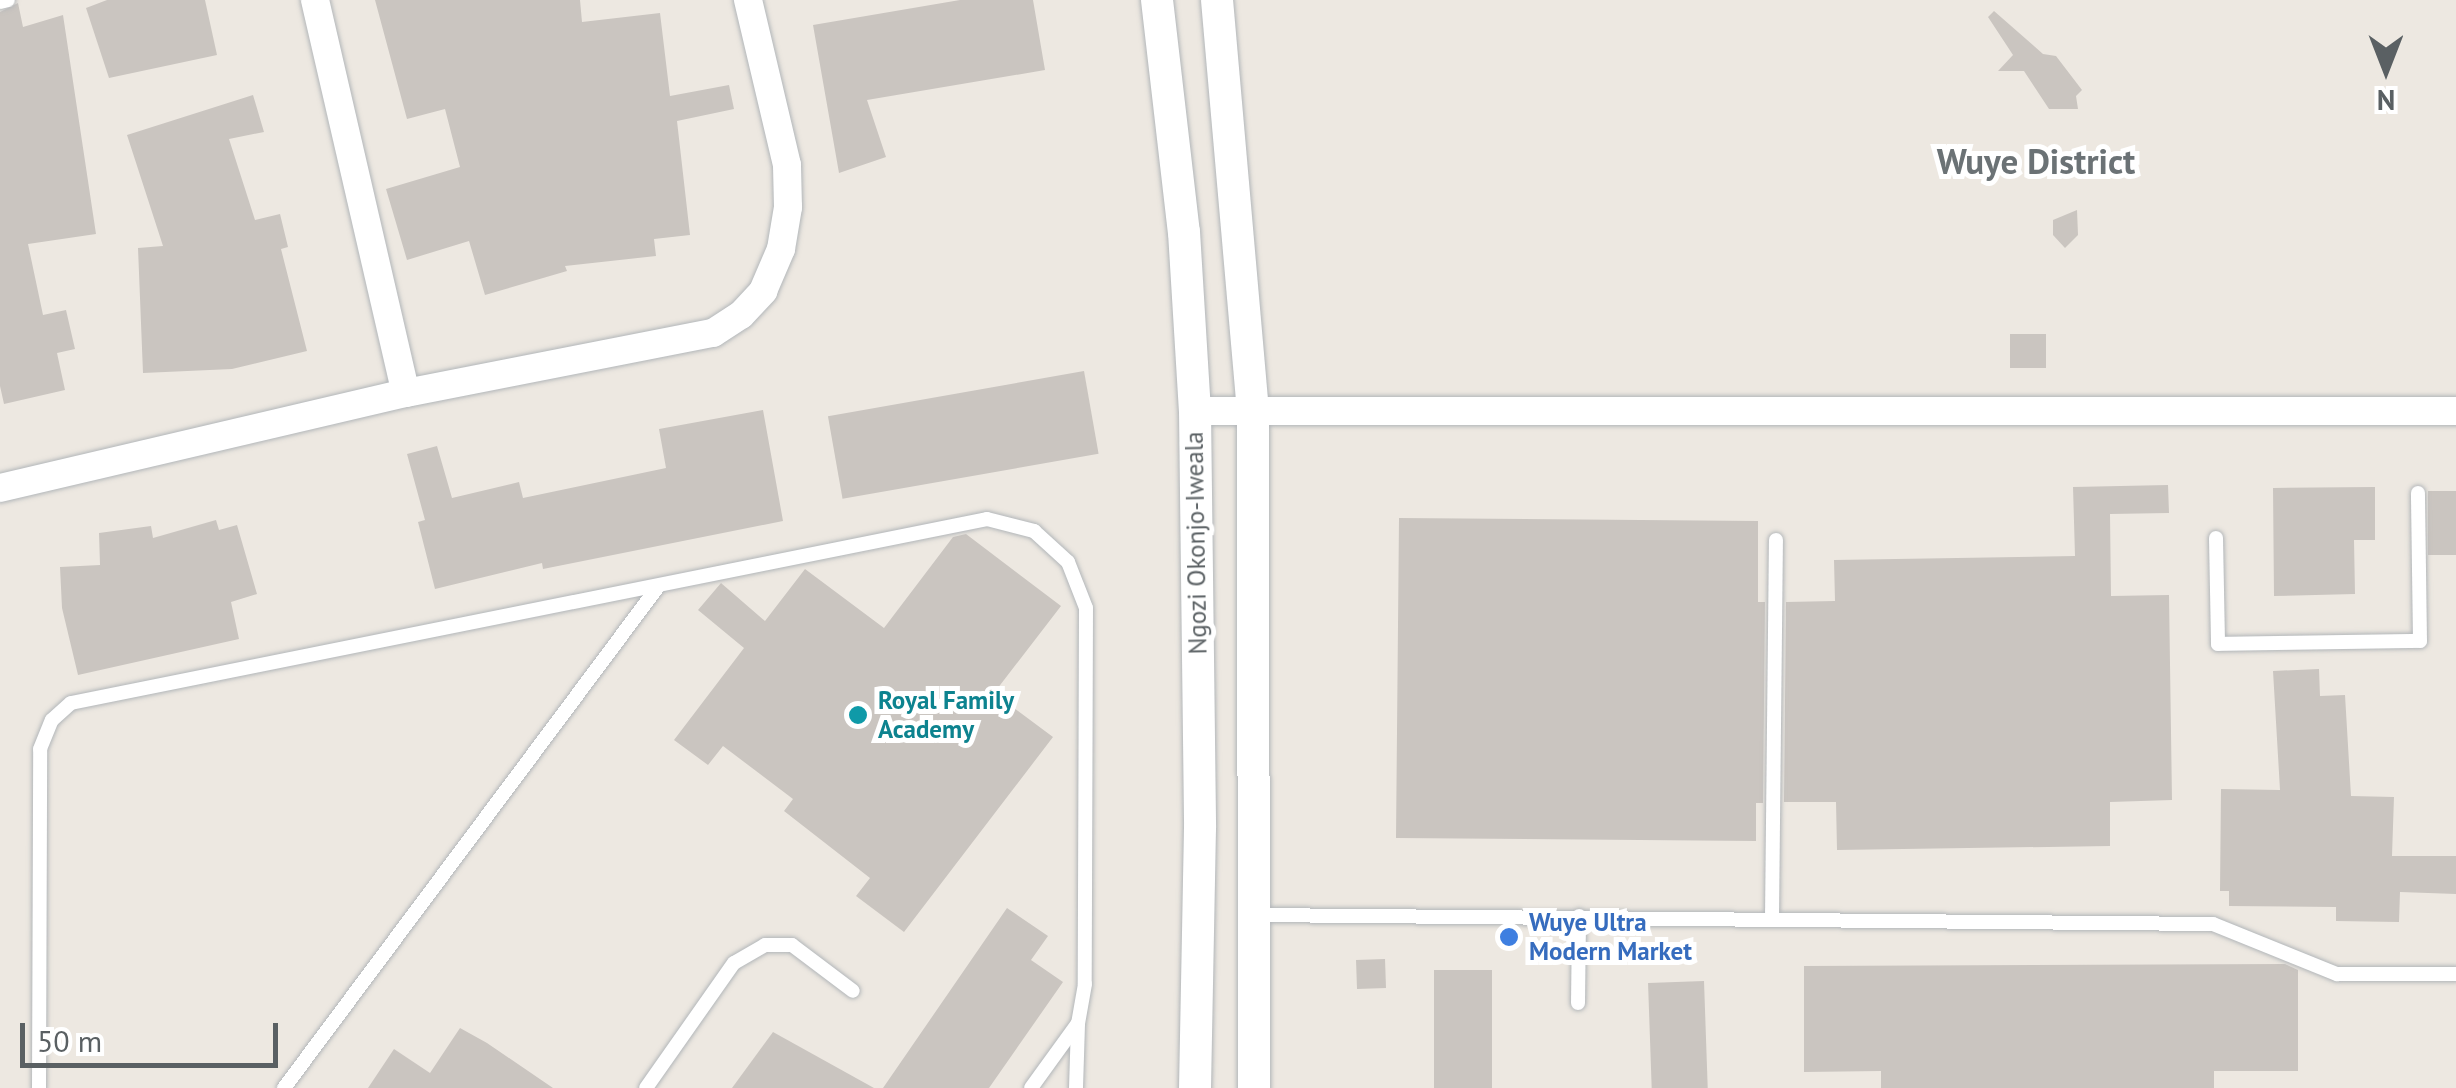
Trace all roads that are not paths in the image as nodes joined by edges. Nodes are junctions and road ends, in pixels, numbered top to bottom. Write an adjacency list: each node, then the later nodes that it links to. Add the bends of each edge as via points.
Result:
1 (8, 0): 6 (lane)
2 (315, 0): 7 (street)
3 (748, 0): 7 (street, via 787,166 781,250 763,290 713,333)
4 (1157, 0): 8 (street, Ngozi Okonjo-Iweala, via 1184,232)
5 (1217, 0): 10 (street)
6 (0, 2)
7 (406, 393): 11 (street)
8 (1195, 411): 10 (street); 28 (street, Ngozi Okonjo-Iweala)
9 (2456, 411): 10 (street)
10 (1252, 413): 16 (street)
11 (0, 488)
12 (2418, 493): 13 (lane, via 2420,641 2218,644)
13 (2216, 538)
14 (1776, 540): 18 (lane)
15 (656, 588): 22 (lane, via 987,519 1034,531 1068,562 1086,608 1084,984); 23 (lane, via 71,704 52,720 40,748); 24 (lane)
16 (1255, 915): 17 (lane); 29 (street)
17 (1580, 916): 18 (lane); 21 (lane)
18 (1772, 917): 19 (lane, via 2213,924 2337,974)
19 (2456, 974)
20 (853, 991): 25 (lane, via 792,945 765,945 734,963)
21 (1578, 1003)
22 (1078, 1022): 26 (lane); 27 (lane)
23 (40, 1088)
24 (284, 1088)
25 (646, 1088)
26 (1031, 1088)
27 (1076, 1088)
28 (1195, 1088)
29 (1254, 1088)

